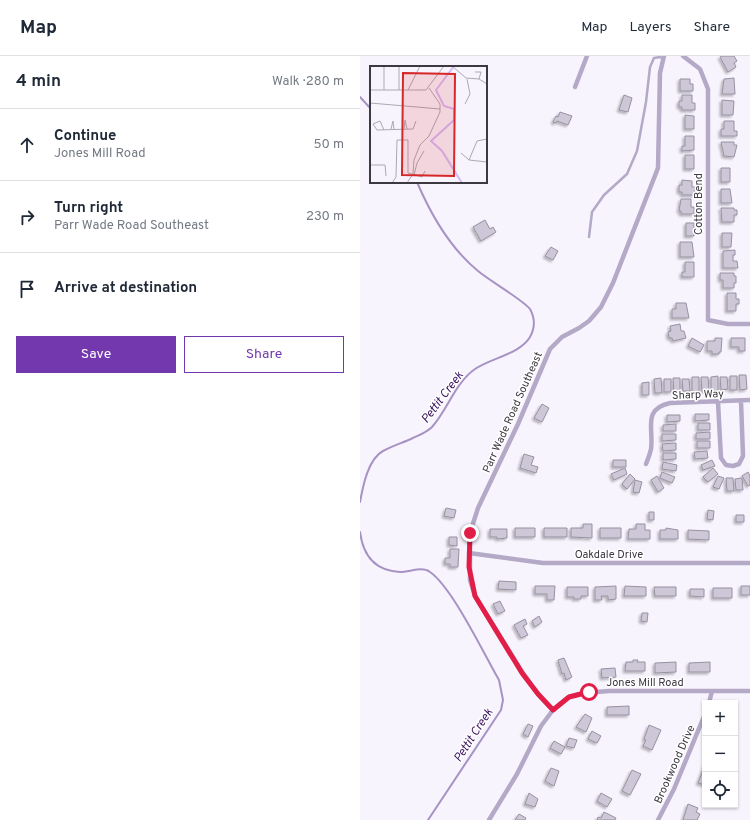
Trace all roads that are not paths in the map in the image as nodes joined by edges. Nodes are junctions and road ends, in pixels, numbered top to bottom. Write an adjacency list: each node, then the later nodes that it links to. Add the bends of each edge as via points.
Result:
1 (587, 56): 4 (street)
2 (683, 56): 6 (street, Cotton Bend, via 700,69 708,89 708,320 728,324)
3 (664, 58): 5 (lane, via 654,58 650,67 637,152 627,174 604,195 592,212); 11 (street, Parr Wade Road Southeast, via 660,73 659,160 654,182 601,307 589,320 562,337 550,349 478,508 470,533)
4 (574, 87)
5 (589, 237)
6 (750, 324)
7 (750, 400): 8 (street, Sharp Way)
8 (741, 401): 9 (street, Sharp Way); 9 (street, via 743,456 739,464 733,466 726,465 721,458)
9 (718, 402): 10 (street, Sharp Way, via 670,403 658,408 651,417 651,449)
10 (646, 464)
11 (469, 553): 12 (street, Oakdale Drive, via 543,563); 16 (street, Parr Wade Road Southeast, via 470,580 475,596 522,673)
12 (750, 563)
13 (712, 691): 14 (street, Jones Mill Road); 15 (street); 16 (street, Jones Mill Road, via 589,692 569,697)
14 (750, 691)
15 (710, 700)
16 (553, 710): 18 (street, Jones Mill Road, via 541,726 517,774)
17 (702, 721): 19 (street, Brookwood Drive)
18 (489, 820)
19 (658, 820)

